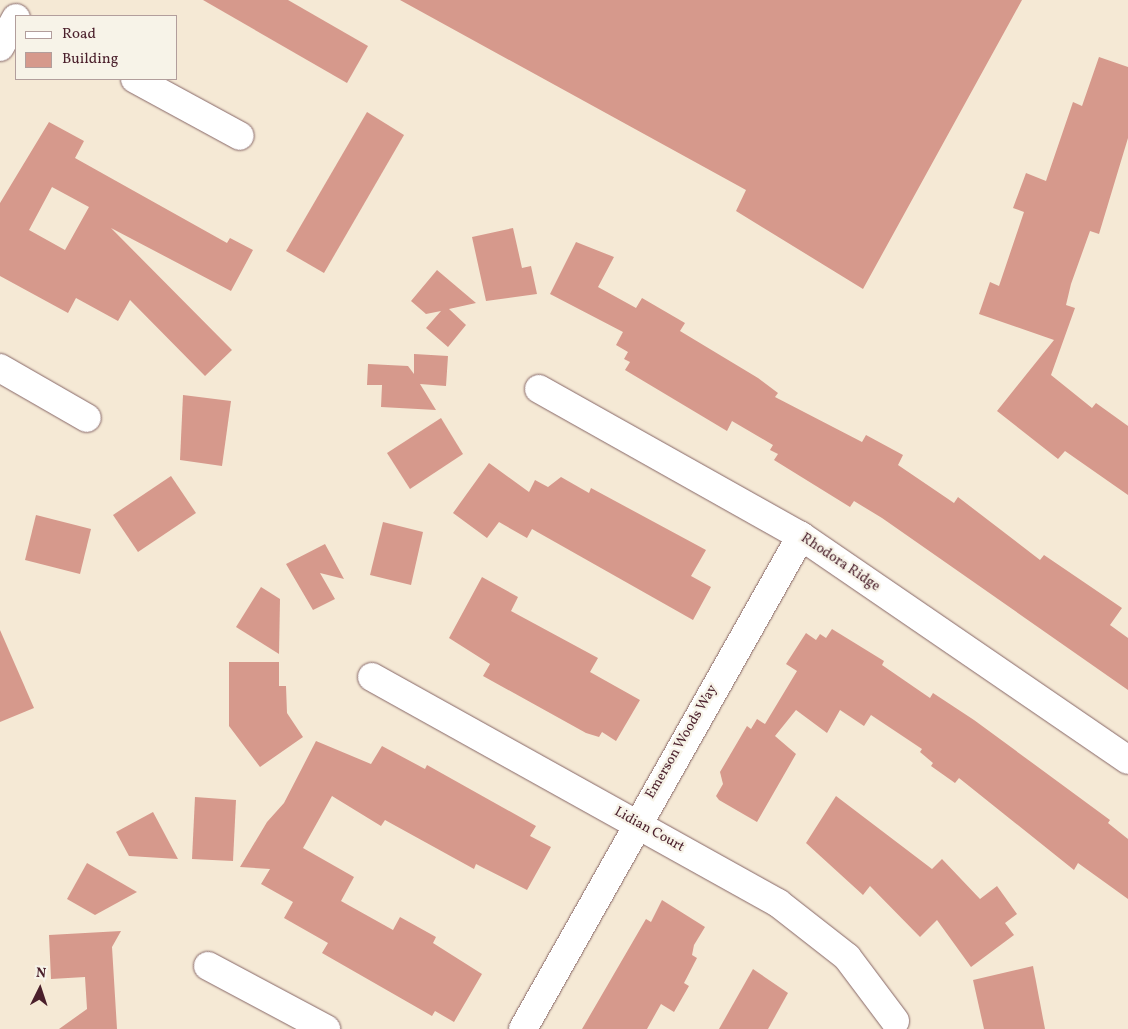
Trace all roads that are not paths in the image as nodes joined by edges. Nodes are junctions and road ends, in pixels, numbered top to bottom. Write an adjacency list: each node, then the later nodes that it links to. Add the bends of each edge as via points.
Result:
1 (15, 22): 2 (street)
2 (0, 48)
3 (137, 80): 4 (street)
4 (240, 136)
5 (0, 368): 7 (street)
6 (538, 389): 8 (street, Rhodora Ridge)
7 (87, 418)
8 (801, 536): 10 (street, Rhodora Ridge); 11 (street, Emerson Woods Way)
9 (372, 677): 11 (street, Lidian Court)
10 (1128, 760)
11 (636, 823): 13 (street, Lidian Court, via 733,875 811,926 847,957); 15 (street, Emerson Woods Way)
12 (208, 966): 14 (street)
13 (895, 1021)
14 (326, 1029)
15 (522, 1029)

